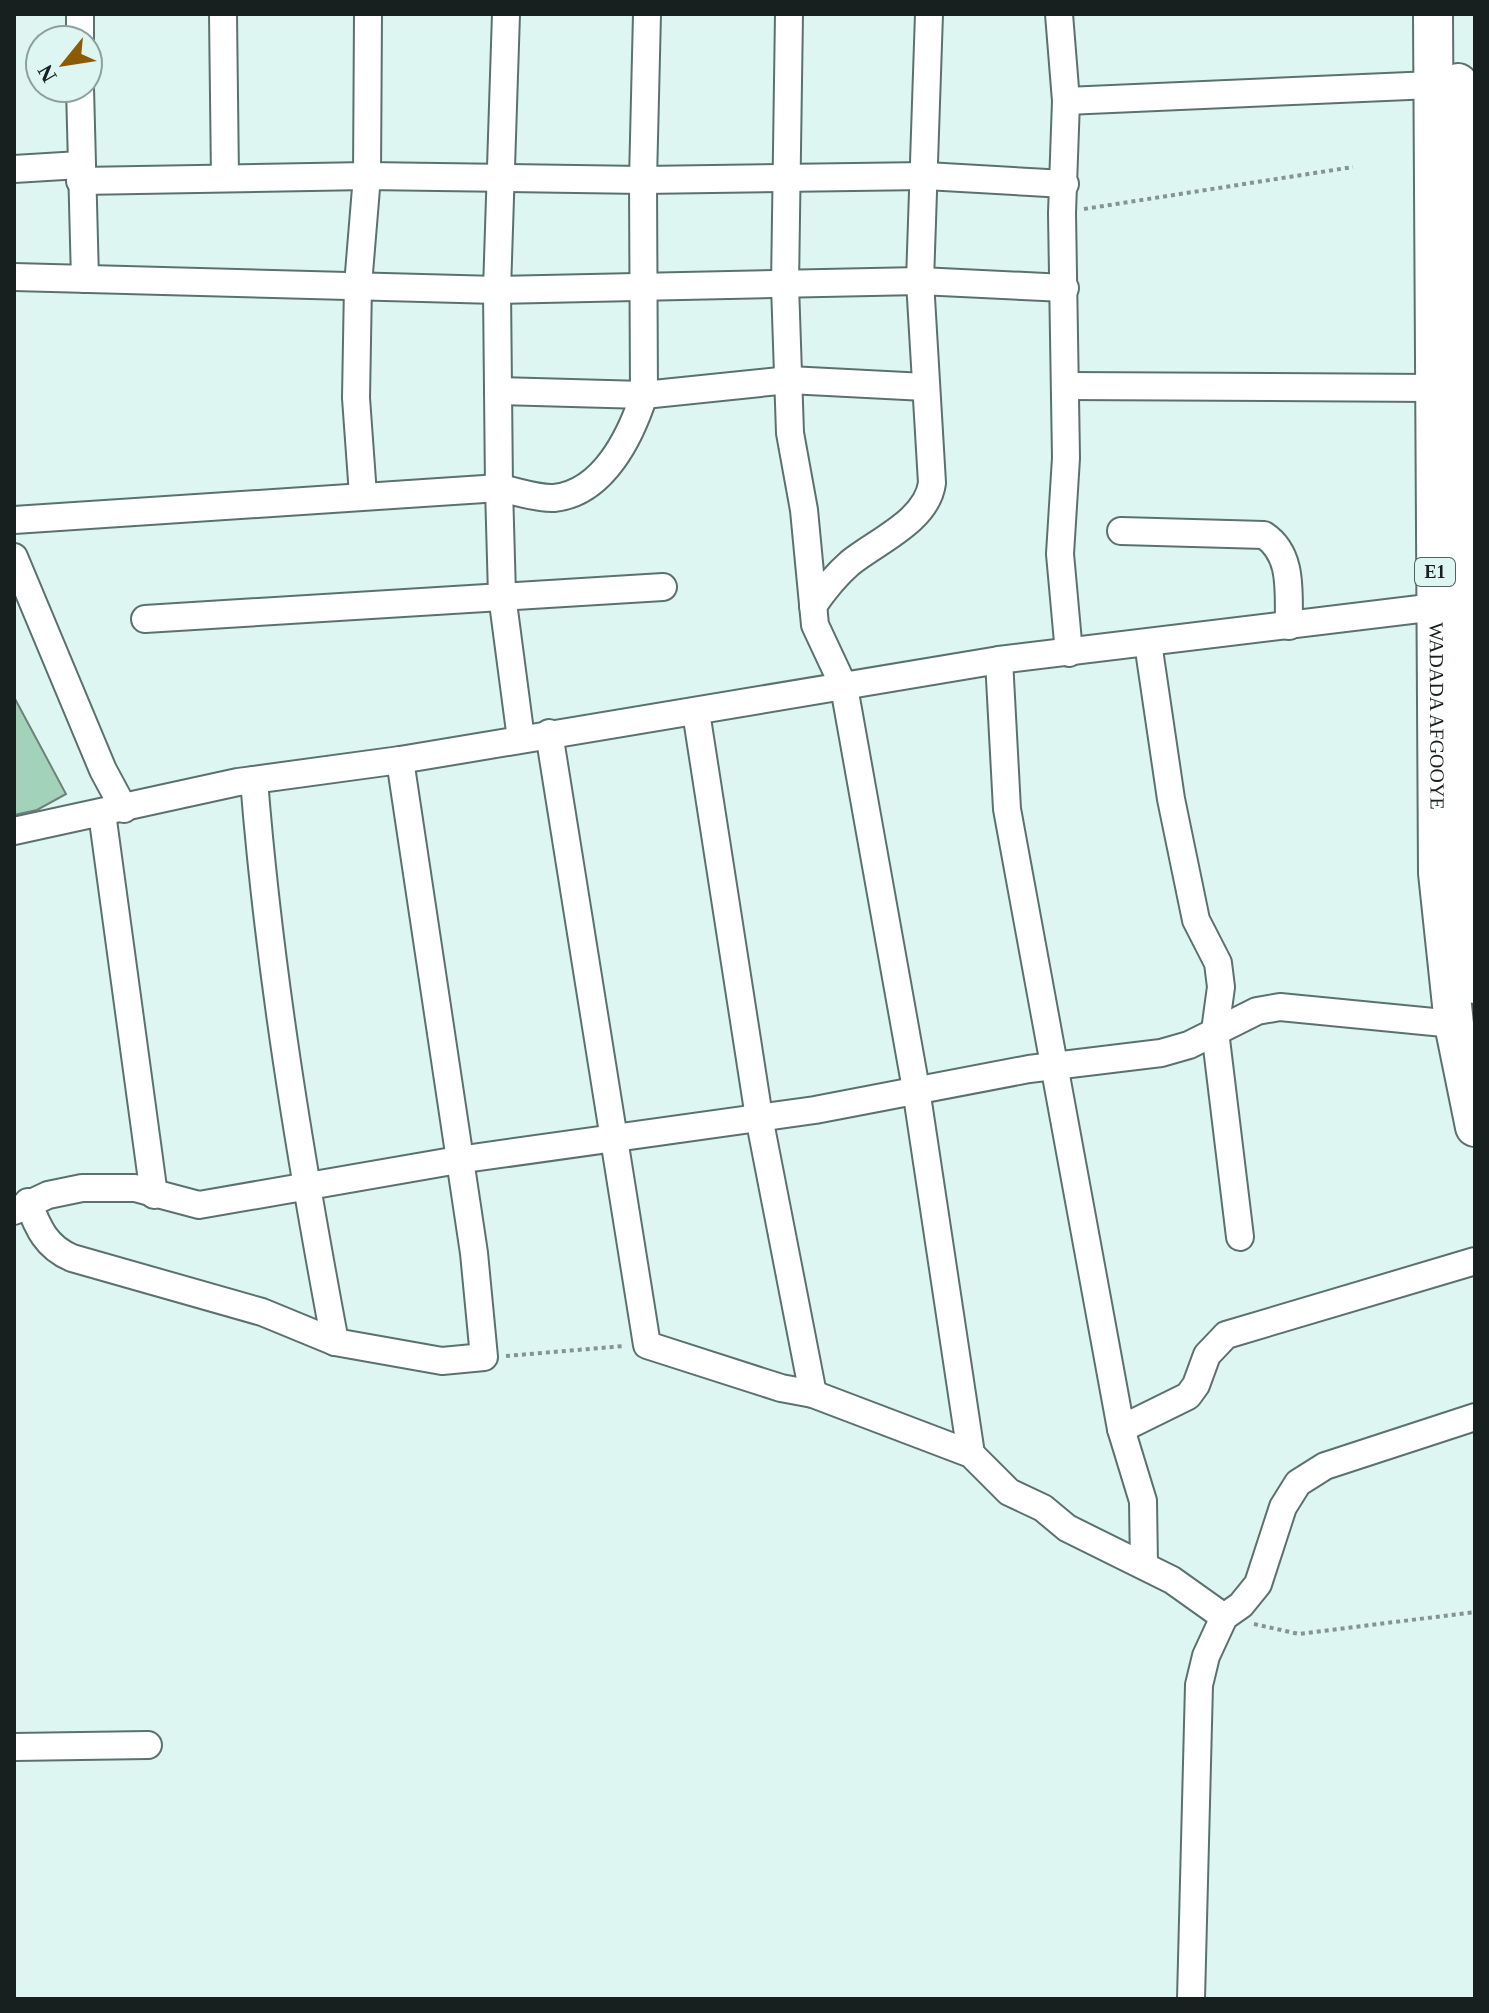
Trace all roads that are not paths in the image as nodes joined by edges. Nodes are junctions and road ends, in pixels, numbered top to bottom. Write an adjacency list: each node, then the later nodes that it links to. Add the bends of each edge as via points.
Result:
1 (223, 14): 17 (street)
2 (368, 14): 15 (street)
3 (506, 14): 18 (street)
4 (647, 14): 20 (street)
5 (789, 14): 19 (street)
6 (929, 14): 16 (street)
7 (1059, 14): 11 (street)
8 (1433, 14): 10 (highway, WADADA AFGOOYE / E1)
9 (1458, 14): 10 (highway, WADADA AFGOOYE / E1)
10 (1455, 90): 11 (street); 22 (highway, WADADA AFGOOYE / E1); 34 (highway, WADADA AFGOOYE / E1)
11 (1066, 101): 21 (street)
12 (80, 104): 14 (street)
13 (14, 169): 14 (street)
14 (80, 173): 17 (street); 24 (street)
15 (367, 176): 17 (street); 18 (street); 26 (street)
16 (926, 176): 19 (street); 21 (street); 25 (street)
17 (225, 178)
18 (500, 179): 20 (street); 29 (street)
19 (787, 179): 20 (street); 27 (street)
20 (643, 180): 30 (street)
21 (1065, 184): 28 (street)
22 (1467, 246): 38 (highway, WADADA AFGOOYE / E1)
23 (14, 277): 24 (street)
24 (85, 279): 26 (street)
25 (920, 281): 27 (street); 28 (street); 33 (street)
26 (358, 285): 29 (street); 39 (street, via 356,398)
27 (785, 285): 30 (street); 31 (street)
28 (1065, 288): 32 (street)
29 (497, 290): 30 (street); 35 (street)
30 (642, 290): 36 (street)
31 (789, 380): 33 (street); 36 (street); 45 (street, via 790,433)
32 (1066, 386): 34 (street); 51 (street, via 1060,554)
33 (925, 387): 45 (street, via 930,499 848,565)
34 (1433, 388): 46 (highway, WADADA AFGOOYE / E1)
35 (498, 391): 36 (street); 37 (street)
36 (644, 395): 37 (street, via 636,420 606,471 592,480 552,498)
37 (499, 488): 39 (street); 44 (street)
38 (1469, 489): 50 (highway, WADADA AFGOOYE / E1)
39 (363, 495): 40 (street)
40 (14, 520)
41 (1121, 531): 48 (street, via 1264,535 1278,544 1286,561)
42 (14, 557): 60 (street, via 97,756)
43 (663, 587): 44 (street)
44 (502, 595): 47 (street); 56 (street)
45 (813, 606): 53 (street, via 822,645)
46 (1436, 607): 48 (street); 63 (highway, WADADA AFGOOYE / E1, via 1438,873)
47 (145, 619)
48 (1289, 626): 49 (street)
49 (1148, 643): 51 (street); 64 (street, via 1196,920 1218,963 1221,987)
50 (1469, 643): 58 (highway, WADADA AFGOOYE / E1)
51 (1069, 653): 52 (street)
52 (999, 660): 53 (street); 65 (street, via 1007,809)
53 (844, 687): 54 (street); 66 (street)
54 (696, 712): 55 (street); 67 (street)
55 (549, 733): 56 (street); 69 (street)
56 (521, 739): 57 (street)
57 (400, 760): 59 (street); 70 (street)
58 (1470, 768): 62 (highway, WADADA AFGOOYE / E1, via 1466,881)
59 (254, 780): 60 (street); 71 (street, via 265,920)
60 (113, 811): 61 (street); 72 (street)
61 (14, 831)
62 (1475, 984)
63 (1454, 1024): 64 (street, via 1280,1007 1257,1011); 68 (highway, WADADA AFGOOYE / E1)
64 (1215, 1031): 65 (street, via 1161,1053); 74 (street)
65 (1053, 1066): 66 (street); 79 (street)
66 (916, 1089): 67 (street); 80 (street)
67 (759, 1117): 69 (street); 77 (street)
68 (1475, 1127)
69 (613, 1141): 70 (street); 77 (street, via 647,1345)
70 (458, 1160): 71 (street); 76 (street, via 484,1357 442,1361)
71 (306, 1186): 72 (street, via 199,1205); 76 (street)
72 (154, 1195): 73 (street, via 135,1188 82,1188)
73 (21, 1207): 76 (street, via 56,1251 262,1312)
74 (1240, 1237)
75 (1475, 1261): 79 (street, via 1226,1335 1207,1355 1188,1396)
76 (335, 1342)
77 (813, 1394): 80 (street)
78 (1475, 1417): 82 (street, via 1325,1466 1298,1483 1283,1507 1258,1584)
79 (1121, 1429): 81 (street, via 1143,1501)
80 (971, 1454): 81 (street, via 1009,1492 1043,1508 1067,1528)
81 (1144, 1565): 82 (street)
82 (1224, 1617): 85 (street, via 1199,1685)
83 (148, 1745): 84 (street)
84 (14, 1747)
85 (1191, 1999)

